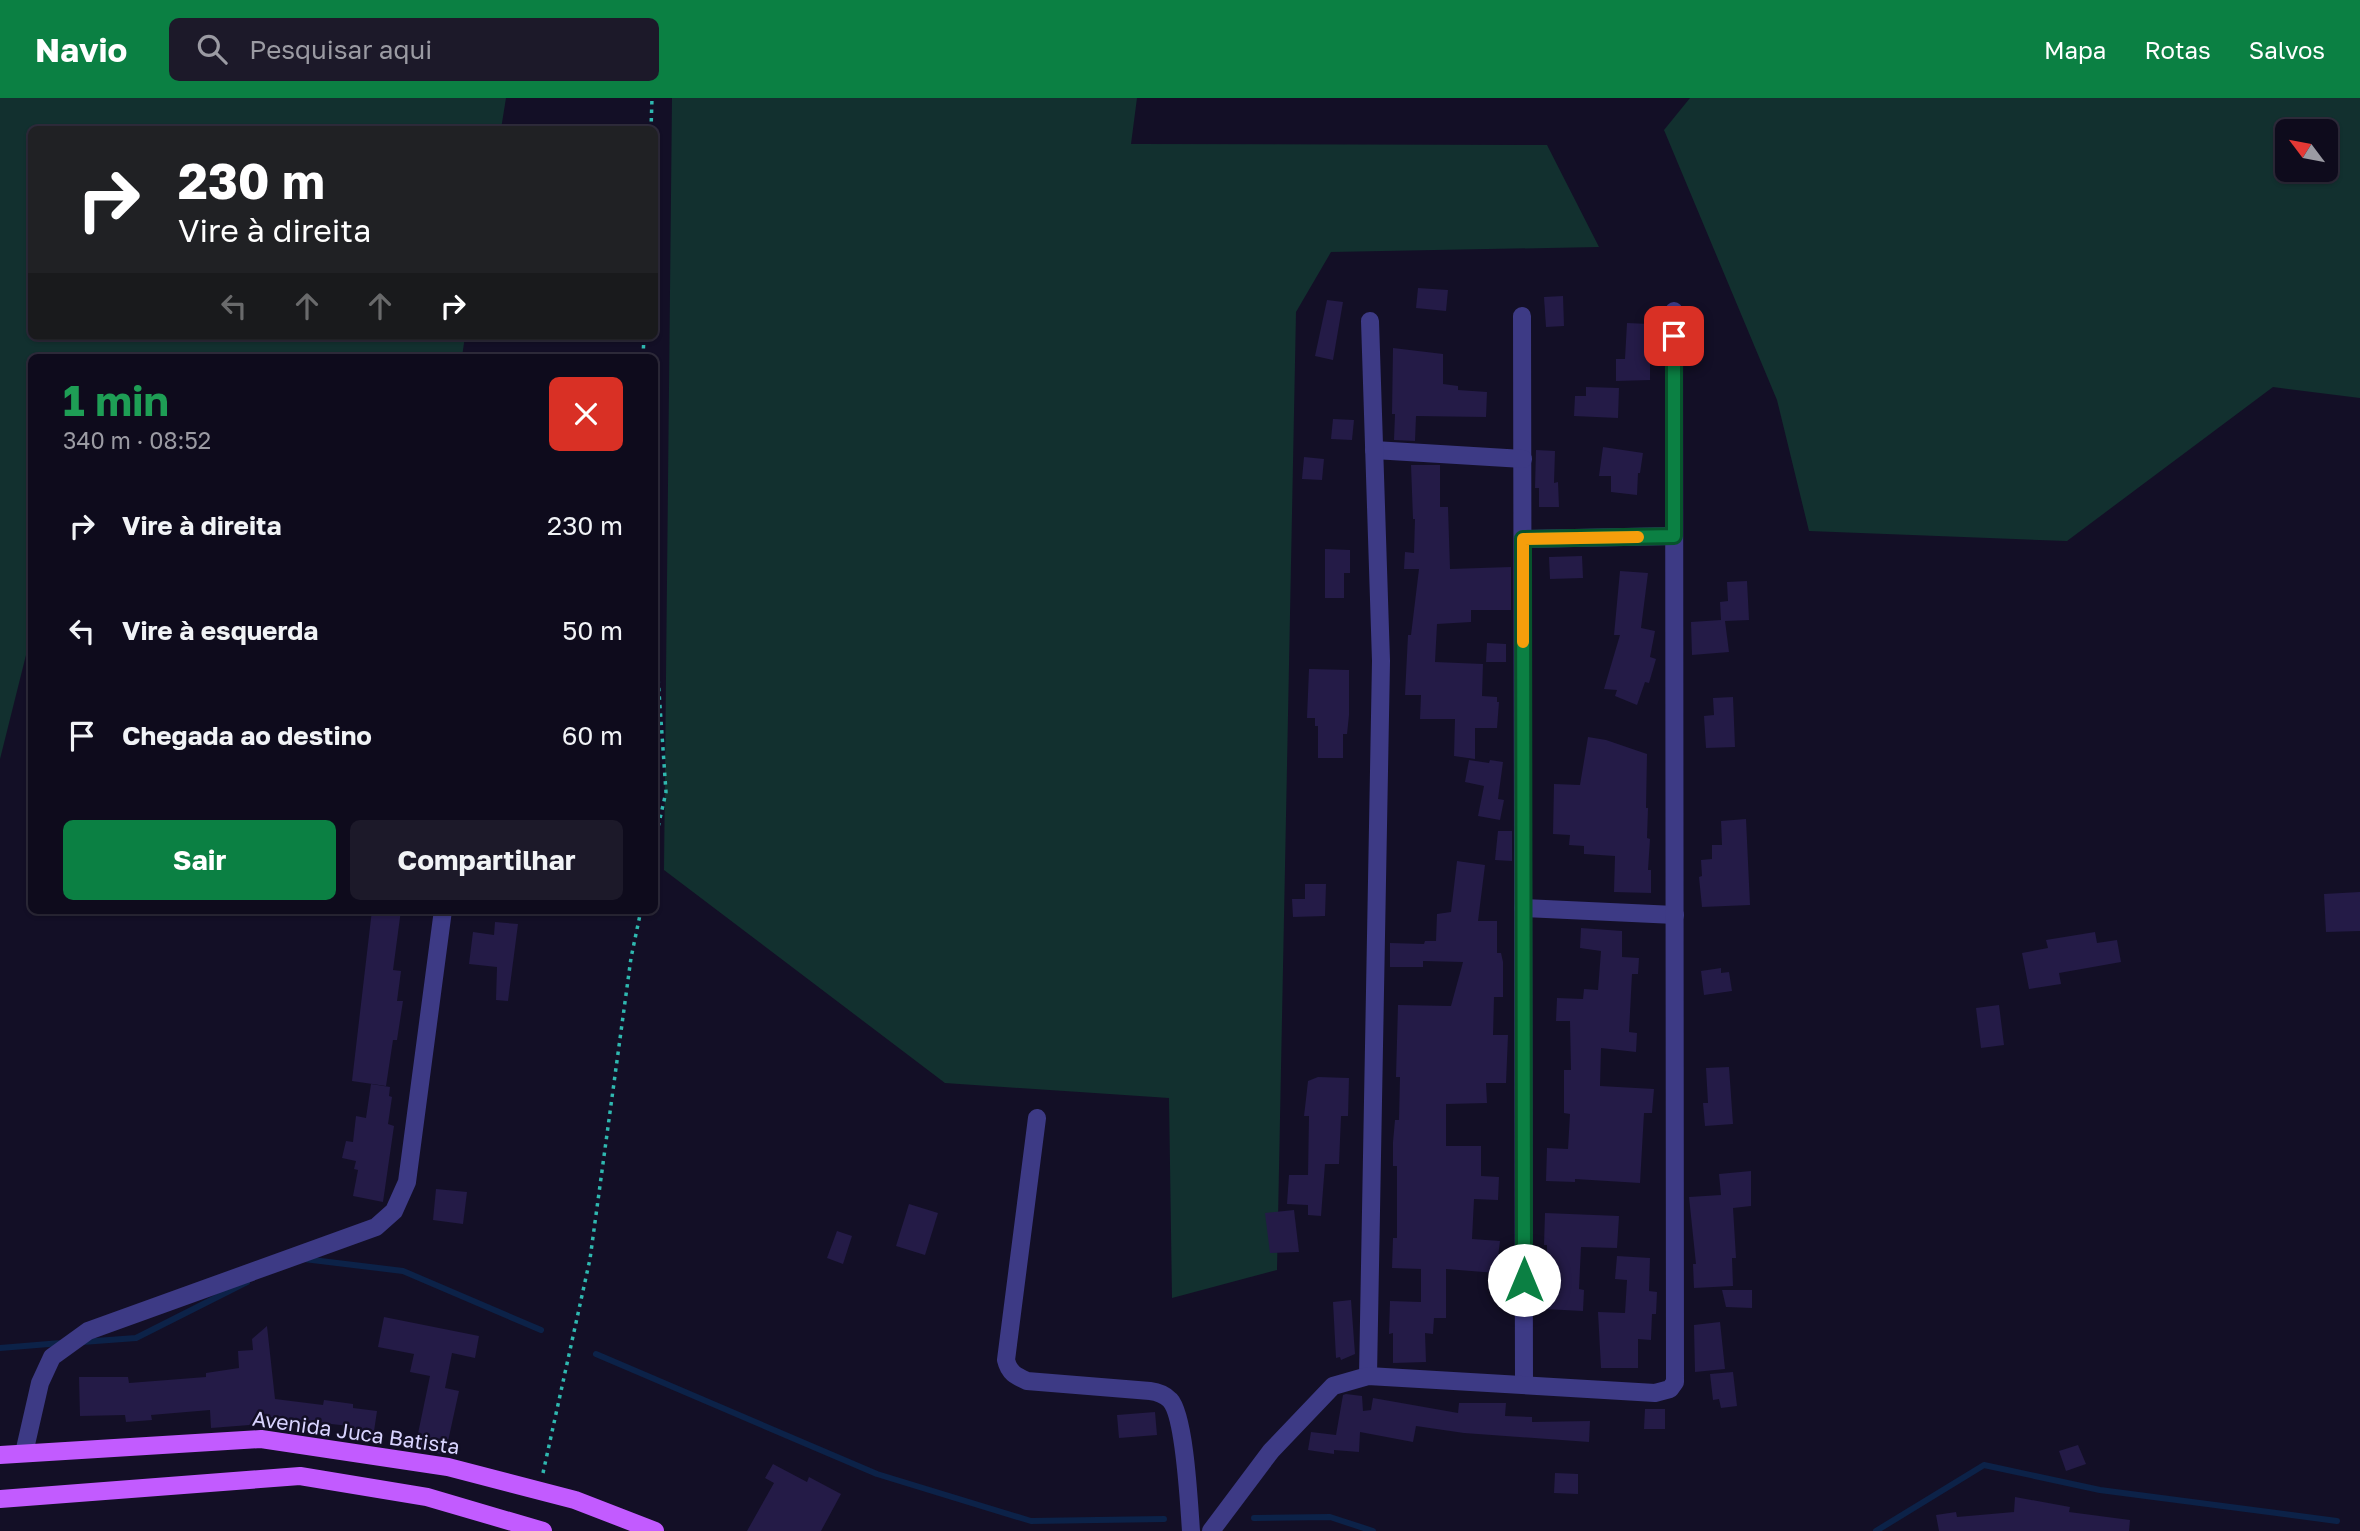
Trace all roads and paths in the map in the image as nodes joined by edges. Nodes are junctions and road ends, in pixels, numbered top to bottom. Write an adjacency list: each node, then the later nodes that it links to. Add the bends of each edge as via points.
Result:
1 (652, 98): 2 (path)
2 (651, 126)
3 (1674, 311): 8 (street)
4 (1522, 316): 7 (street)
5 (1370, 321): 6 (street)
6 (1374, 450): 7 (street); 17 (street, via 1381,661)
7 (1523, 459): 9 (street)
8 (1674, 536): 9 (street); 15 (street)
9 (1523, 539): 12 (street)
10 (658, 677): 11 (path, via 666,792)
11 (658, 827)
12 (1523, 908): 15 (street); 18 (street)
13 (442, 914): 19 (street, via 407,1182 394,1211 376,1227 88,1331 52,1357 40,1383)
14 (640, 914): 21 (path, via 590,1259)
15 (1675, 915): 18 (street, via 1675,1382 1656,1393)
16 (1037, 1118): 26 (street, via 1008,1368 1027,1381 1150,1391 1170,1399 1179,1422)
17 (1368, 1376): 18 (street); 27 (street, via 1333,1385 1272,1451)
18 (1524, 1385)
19 (24, 1453): 20 (main road, Avenida Juca Batista); 21 (main road, Avenida Juca Batista, via 261,1439 449,1466)
20 (0, 1455)
21 (539, 1491): 25 (main road, Avenida Juca Batista)
22 (0, 1499): 23 (main road, via 300,1476 426,1497)
23 (543, 1531)
24 (643, 1531): 25 (main road)
25 (655, 1531)
26 (1191, 1531)
27 (1211, 1531)

